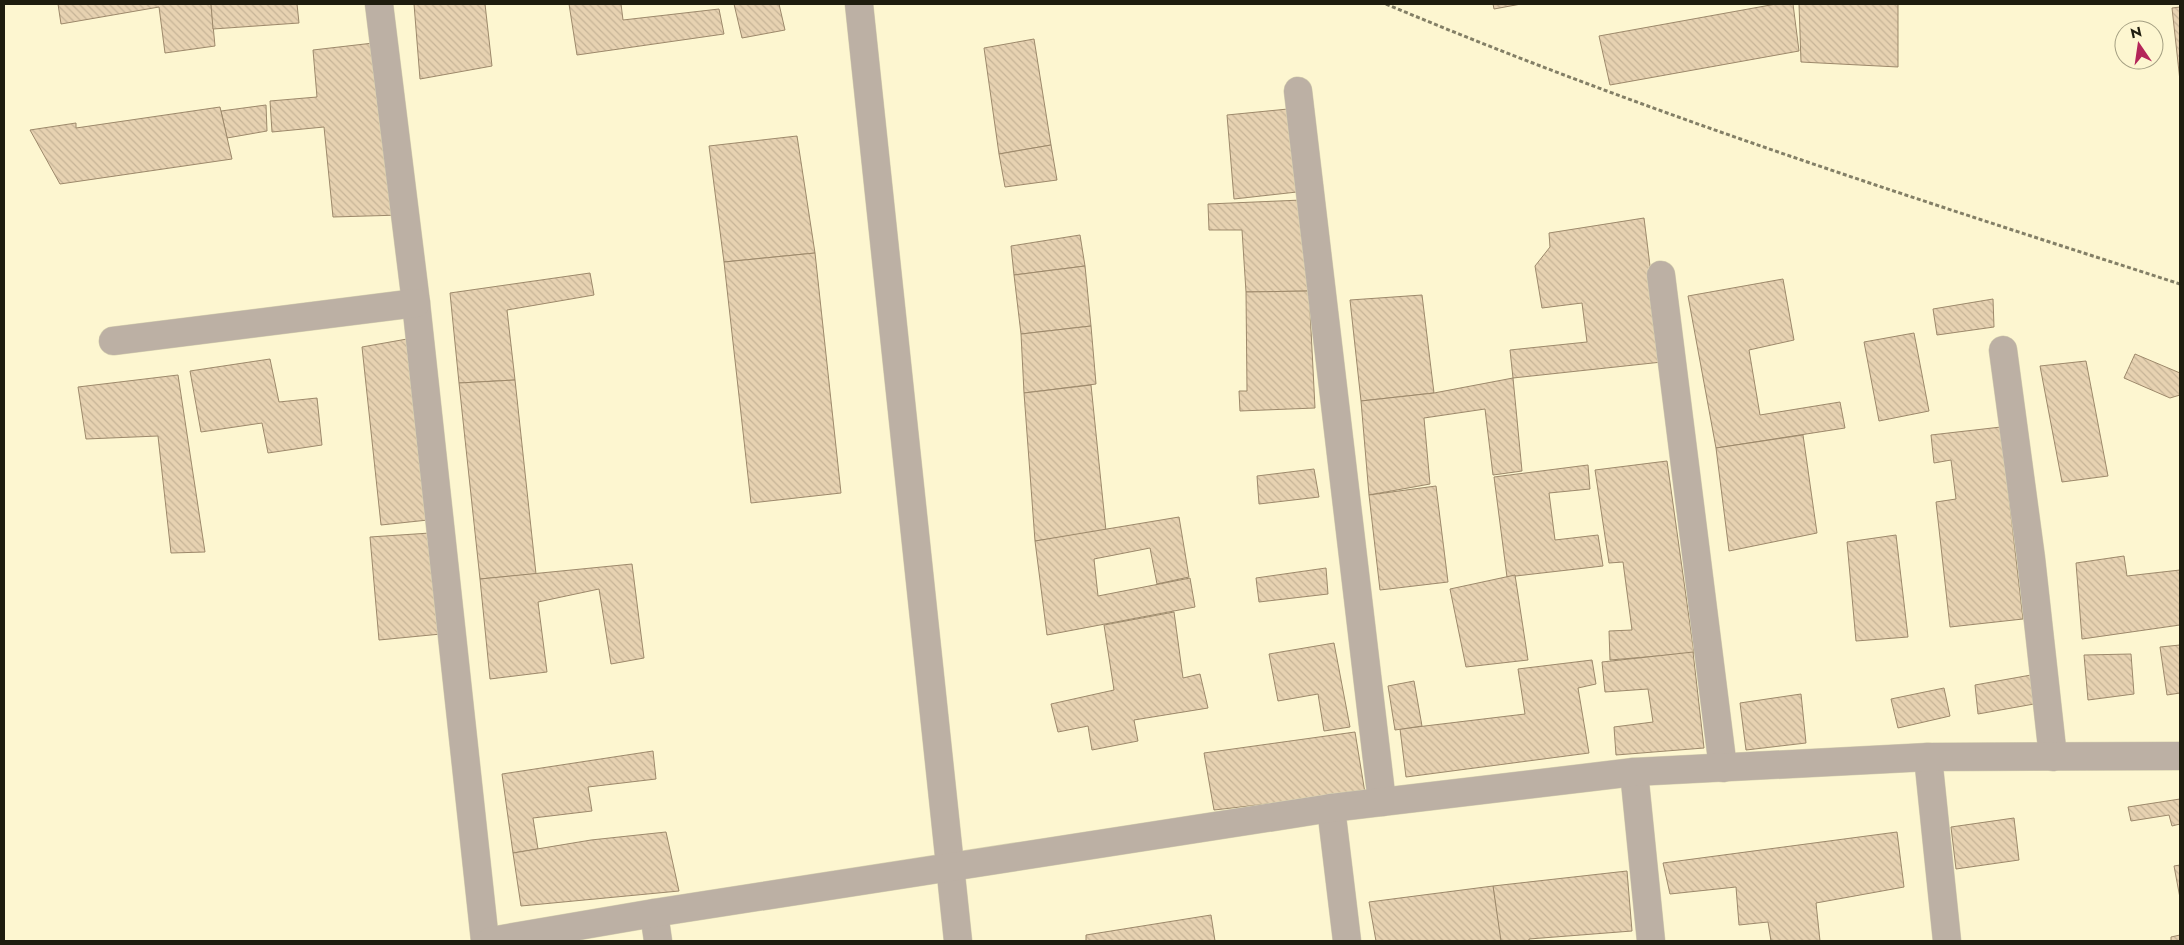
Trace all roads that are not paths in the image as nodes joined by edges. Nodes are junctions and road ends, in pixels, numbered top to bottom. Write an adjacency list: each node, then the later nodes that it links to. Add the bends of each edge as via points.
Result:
1 (379, 4): 5 (street)
2 (859, 4): 15 (street)
3 (1298, 91): 13 (street)
4 (1661, 275): 11 (street)
5 (416, 303): 6 (street); 17 (street)
6 (113, 341)
7 (2003, 350): 10 (street)
8 (2180, 756): 10 (street)
9 (1928, 757): 10 (street); 11 (street); 23 (street)
10 (2053, 757)
11 (1723, 768): 12 (street)
12 (1634, 772): 13 (street); 22 (street)
13 (1382, 802): 14 (street)
14 (1331, 808): 15 (street); 21 (street)
15 (949, 868): 16 (street); 20 (street)
16 (654, 913): 18 (street); 19 (street)
17 (484, 941)
18 (491, 941)
19 (658, 941)
20 (958, 941)
21 (1347, 941)
22 (1651, 941)
23 (1947, 941)

